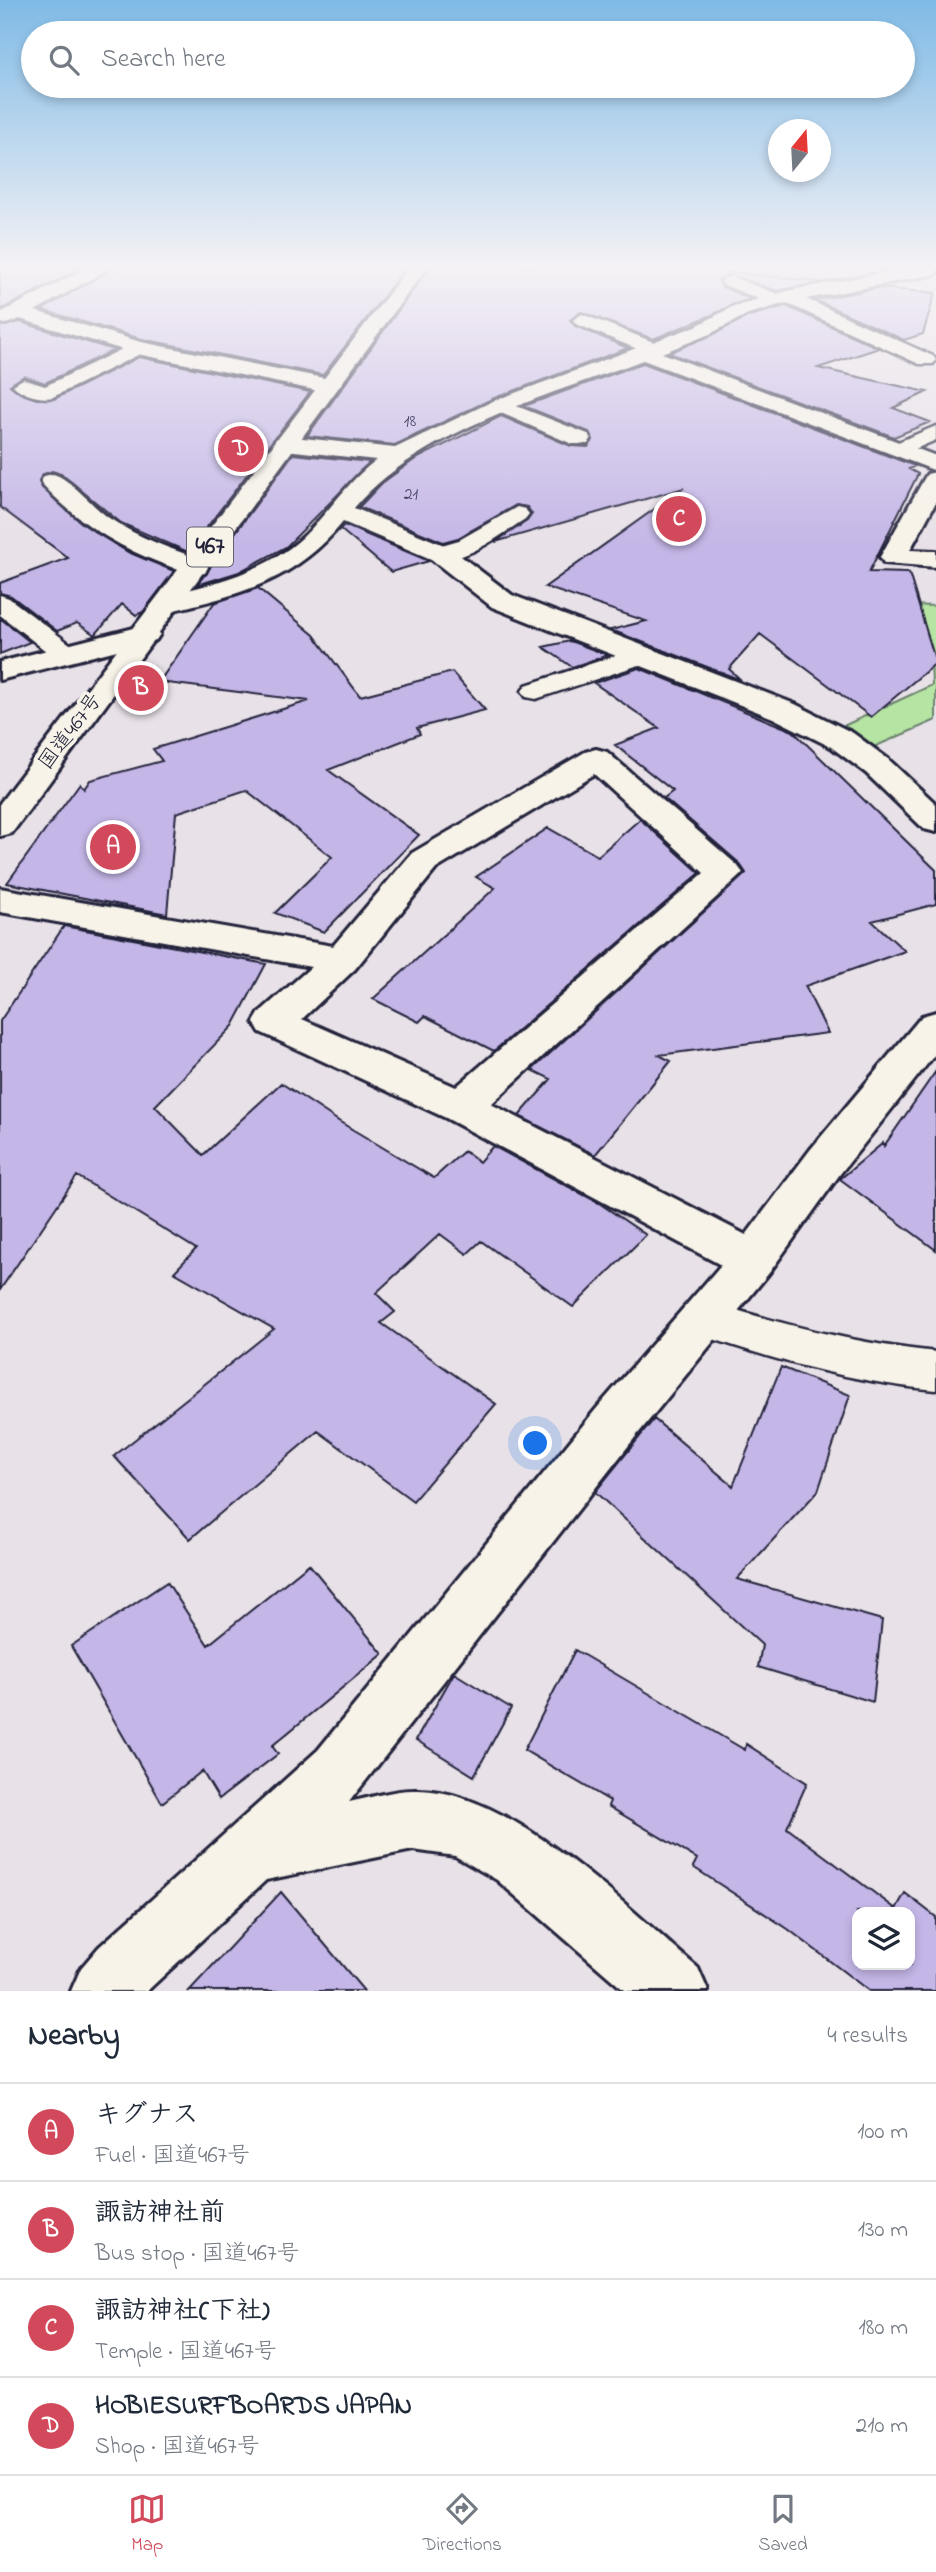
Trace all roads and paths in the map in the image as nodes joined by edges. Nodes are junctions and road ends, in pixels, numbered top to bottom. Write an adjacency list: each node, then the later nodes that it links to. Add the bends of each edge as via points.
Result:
1 (113, 360): 6 (lane, via 46,393)
2 (197, 360): 7 (main road)
3 (349, 360): 7 (main road, 国道467号 / 467)
4 (625, 360): 8 (main road)
5 (672, 360): 12 (main road)
6 (23, 385)
7 (329, 386): 11 (main road, 国道467号 / 467)
8 (501, 406): 10 (lane); 13 (main road)
9 (936, 432): 12 (lane)
10 (580, 439)
11 (285, 443): 13 (main road); 21 (main road, 国道467号 / 467)
12 (899, 450): 14 (main road)
13 (398, 455): 17 (main road, via 364,481)
14 (936, 464)
15 (936, 479): 20 (main road, via 893,557)
16 (53, 481): 21 (main road, via 78,510 129,543)
17 (339, 511): 19 (main road); 23 (main road, via 311,544 271,570 231,587)
18 (517, 514): 19 (lane, via 467,545)
19 (440, 553): 26 (main road, via 502,601)
20 (936, 559)
21 (195, 567): 23 (main road, 国道467号 / 467)
22 (0, 603): 25 (lane)
23 (170, 603): 24 (main road, 国道467号 / 467)
24 (146, 634): 25 (main road); 30 (main road, 国道467号 / 467)
25 (65, 653): 27 (main road)
26 (642, 655): 28 (lane); 29 (main road, via 784,711 842,740)
27 (0, 671)
28 (536, 691)
29 (936, 822)
30 (0, 826)
31 (0, 900): 32 (main road)
32 (342, 960): 34 (main road, via 274,1022); 34 (main road, via 424,861 596,759 725,873)
33 (933, 1036): 35 (main road, via 825,1162)
34 (461, 1107): 35 (main road)
35 (753, 1260): 36 (main road)
36 (704, 1318): 37 (lane, via 794,1348 880,1367); 38 (main road, via 339,1771)
37 (936, 1371)
38 (251, 1852): 39 (main road); 40 (main road, via 413,1820 462,1827 519,1858)
39 (104, 1991)
40 (675, 1991)

